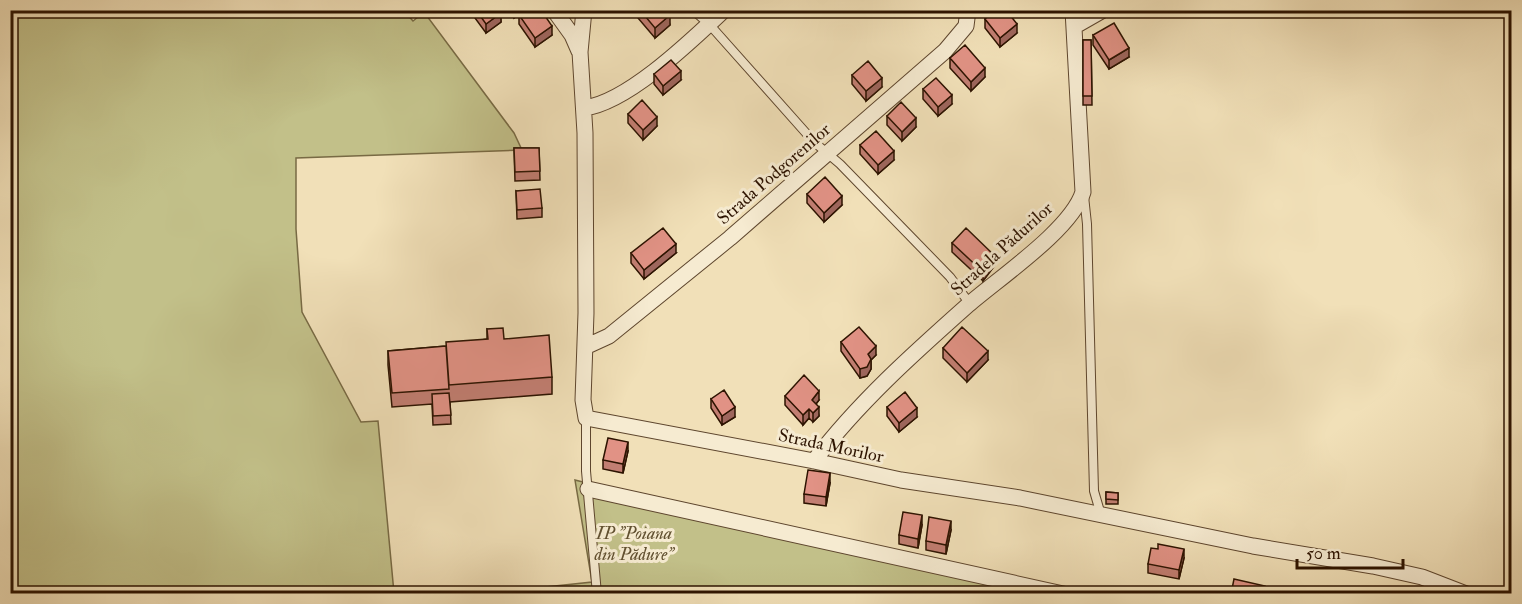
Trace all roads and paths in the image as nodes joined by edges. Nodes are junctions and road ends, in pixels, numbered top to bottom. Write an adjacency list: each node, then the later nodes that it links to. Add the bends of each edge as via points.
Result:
1 (554, 10): 9 (street)
2 (584, 10): 9 (street)
3 (693, 10): 8 (lane)
4 (724, 10): 8 (street)
5 (968, 10): 11 (street, Strada Podgorenilor, via 966,26 958,39)
6 (1103, 10): 7 (street)
7 (1074, 18): 12 (street)
8 (709, 24): 10 (street, via 618,97); 11 (lane)
9 (580, 52): 10 (street)
10 (584, 108): 14 (street)
11 (828, 154): 13 (lane, via 950,277); 14 (street, Strada Podgorenilor, via 625,323)
12 (1083, 192): 13 (street, Stradela Pădurilor, via 1079,204 1050,236); 18 (lane, via 1094,490)
13 (970, 304): 16 (street, Stradela Pădurilor, via 866,402)
14 (585, 347): 15 (street)
15 (586, 418): 16 (street, Strada Morilor); 17 (lane)
16 (814, 461): 18 (street, Strada Morilor)
17 (588, 489): 19 (lane); 20 (street)
18 (1101, 515): 21 (street, Strada Morilor, via 1373,566 1422,577)
19 (597, 594)
20 (1063, 594)
21 (1466, 594)

